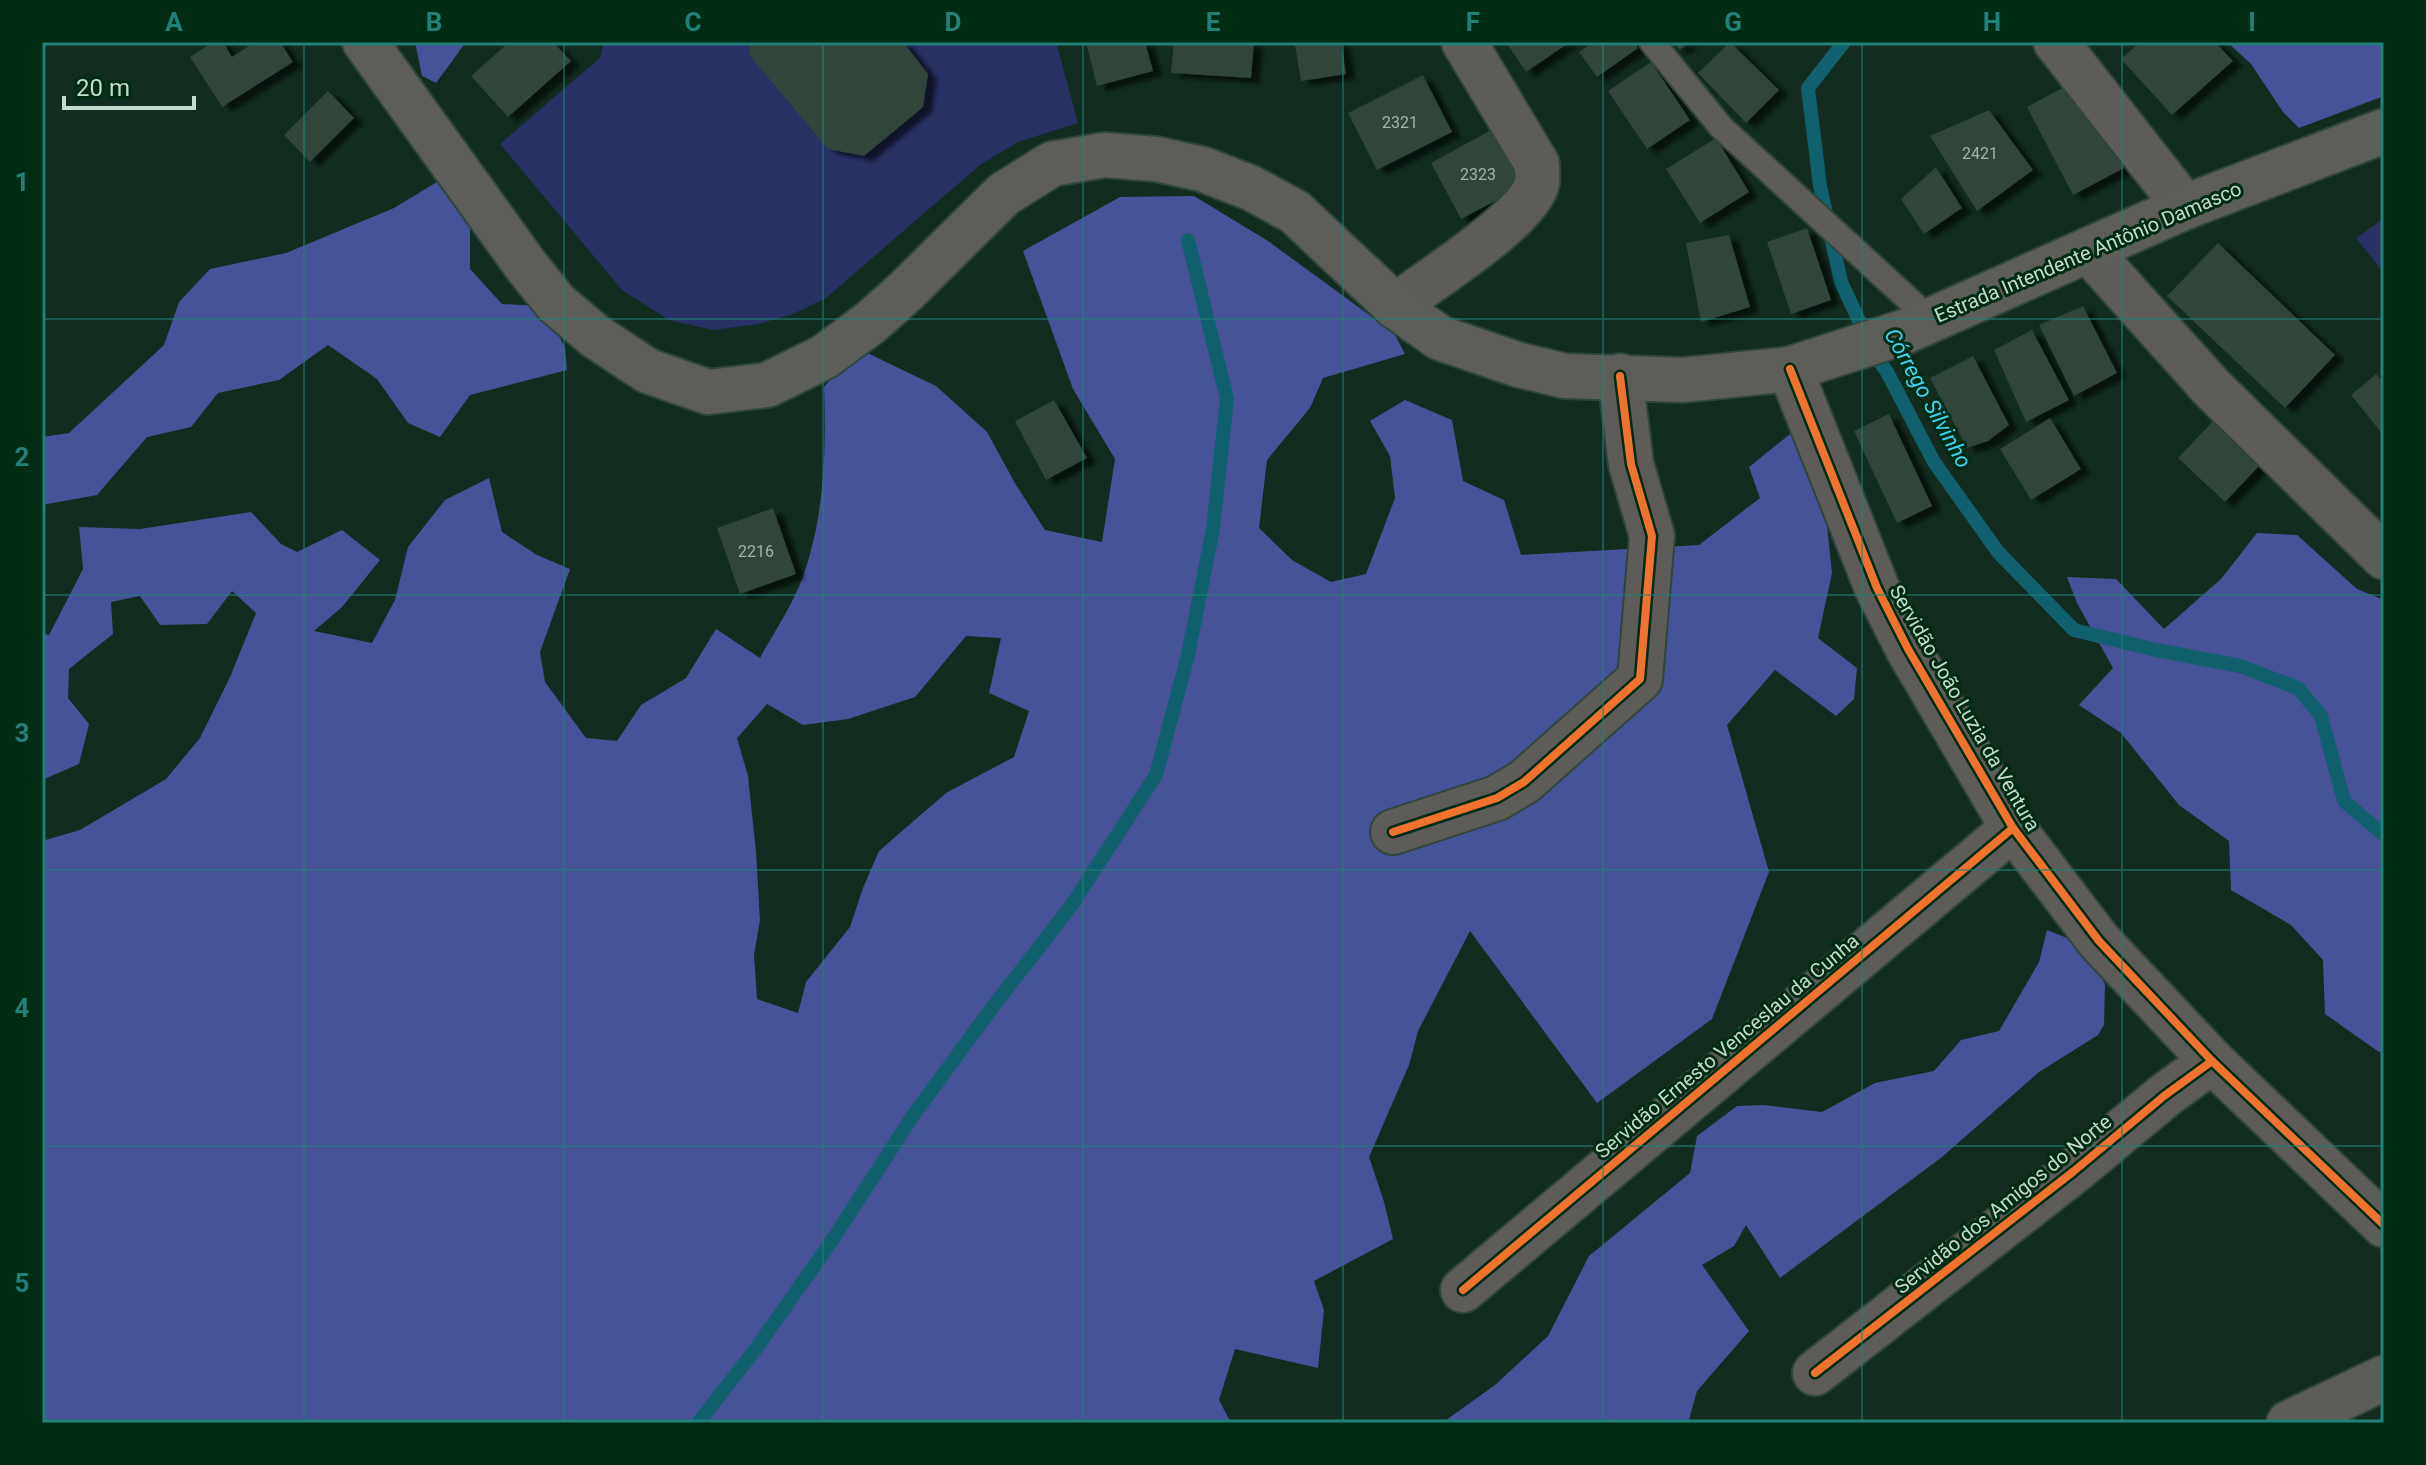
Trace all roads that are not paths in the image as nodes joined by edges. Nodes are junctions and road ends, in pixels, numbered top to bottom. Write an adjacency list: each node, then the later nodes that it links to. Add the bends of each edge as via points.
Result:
1 (365, 42): 8 (main road, Estrada Intendente Antônio Damasco, via 556,303 648,371 708,392 767,385 824,357 906,291 1004,194 1052,164 1104,155 1202,169 1251,188 1295,212)
2 (1464, 42): 8 (street, via 1537,164 1537,184 1523,209 1503,228)
3 (1652, 42): 9 (lane, via 1721,127 1875,269)
4 (2056, 42): 6 (street)
5 (2384, 131): 6 (main road, Estrada Intendente Antônio Damasco)
6 (2185, 207): 7 (main road, Estrada Intendente Antônio Damasco)
7 (2088, 250): 9 (main road, Estrada Intendente Antônio Damasco); 12 (street, via 2211,387)
8 (1395, 306): 11 (main road, Estrada Intendente Antônio Damasco, via 1440,338 1519,365 1565,376)
9 (1917, 326): 10 (main road, Estrada Intendente Antônio Damasco)
10 (1790, 369): 11 (main road, Estrada Intendente Antônio Damasco, via 1683,380); 13 (street, Servidão João Luzia da Ventura, via 1877,588)
11 (1620, 376): 14 (street, via 1631,464 1652,536 1640,679 1524,782 1497,798)
12 (2384, 557)
13 (2013, 828): 15 (street, Servidão João Luzia da Ventura, via 2099,941); 17 (street, Servidão Ernesto Venceslau da Cunha)
14 (1393, 832)
15 (2212, 1061): 16 (street, Servidão João Luzia da Ventura); 18 (street, Servidão dos Amigos do Norte)
16 (2384, 1225)
17 (1463, 1290)
18 (1815, 1373)
19 (2384, 1378): 20 (street)
20 (2289, 1423)

